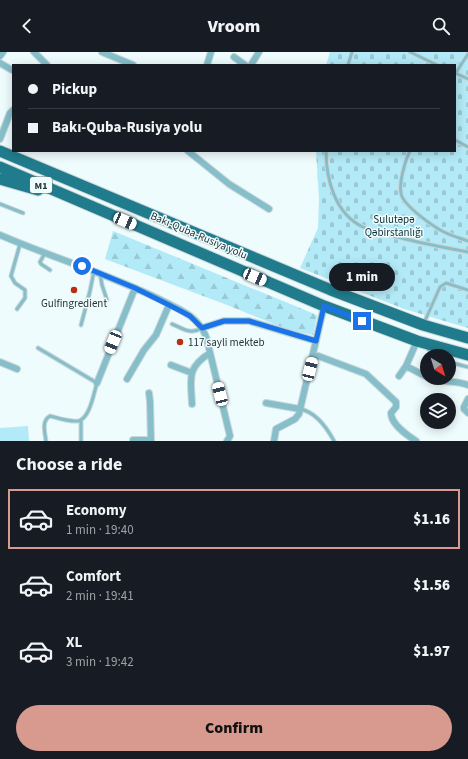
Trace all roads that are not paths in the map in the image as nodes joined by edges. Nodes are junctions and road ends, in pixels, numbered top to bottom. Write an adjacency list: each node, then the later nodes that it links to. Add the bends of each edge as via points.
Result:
1 (3, 52): 10 (street)
2 (102, 52): 15 (street)
3 (211, 52): 16 (street)
4 (259, 52): 18 (street)
5 (352, 52): 19 (lane)
6 (410, 52): 12 (lane)
7 (423, 52): 12 (lane)
8 (36, 53): 14 (street)
9 (468, 54): 22 (lane)
10 (0, 56)
11 (234, 57): 17 (street)
12 (421, 58): 20 (lane)
13 (0, 63): 21 (street)
14 (46, 64)
15 (131, 64)
16 (207, 64)
17 (244, 64)
18 (252, 64)
19 (348, 64)
20 (435, 64)
21 (12, 70)
22 (456, 72)
23 (456, 74): 24 (lane)
24 (468, 79)
25 (12, 111): 26 (street)
26 (0, 139)
27 (456, 141): 29 (lane)
28 (0, 143): 31 (highway)
29 (468, 147)
30 (0, 151): 36 (highway, Bakı-Quba-Rusiya yolu / M1)
31 (12, 151)
32 (14, 152): 36 (highway)
33 (189, 152): 41 (street, via 229,184)
34 (326, 152): 46 (lane, via 333,194 340,207 353,221 382,233)
35 (410, 152): 44 (lane, via 402,179 402,198 439,229)
36 (35, 166): 58 (highway, Bakı-Quba-Rusiya yolu / M1, via 331,290)
37 (0, 167): 39 (highway, Bakı-Quba-Rusiya yolu / M1)
38 (0, 179): 39 (highway)
39 (81, 202): 54 (highway, Bakı-Quba-Rusiya yolu / M1)
40 (0, 204): 42 (lane)
41 (269, 209)
42 (23, 212)
43 (0, 235): 45 (street)
44 (468, 241)
45 (20, 244): 47 (street); 55 (lane, via 11,276 15,284 25,290 25,298)
46 (468, 252)
47 (45, 253): 48 (lane, via 40,262); 49 (street)
48 (50, 270)
49 (97, 272): 50 (street); 52 (lane); 57 (lane)
50 (135, 288): 53 (street); 79 (street)
51 (468, 290): 58 (lane, via 442,284)
52 (107, 300)
53 (169, 305): 59 (street, via 190,316); 77 (street, via 156,335)
54 (324, 306): 61 (street); 62 (highway, Bakı-Quba-Rusiya yolu / M1)
55 (17, 309)
56 (172, 324): 59 (lane, via 192,332)
57 (81, 325)
58 (423, 325): 60 (highway, Bakı-Quba-Rusiya yolu / M1)
59 (202, 328): 61 (street, via 224,321 249,321); 65 (street)
60 (468, 338)
61 (316, 341): 66 (street)
62 (416, 341): 64 (lane); 67 (highway, Bakı-Quba-Rusiya yolu / M1); 71 (street)
63 (38, 348): 79 (lane)
64 (428, 349)
65 (210, 353): 74 (street, via 197,362); 92 (street, via 230,436)
66 (313, 354): 85 (street); 95 (street, via 370,376 396,402 396,407 391,413 392,419 404,433)
67 (468, 355)
68 (0, 362): 73 (street)
69 (456, 364): 72 (lane)
70 (170, 365): 74 (street)
71 (406, 366): 75 (street); 76 (street)
72 (468, 367)
73 (17, 369)
74 (192, 373): 83 (street)
75 (420, 374)
76 (399, 376)
77 (127, 379)
78 (456, 382): 80 (street)
79 (97, 383): 87 (lane, via 92,403)
80 (468, 385)
81 (149, 393): 91 (street)
82 (468, 399): 86 (street, via 464,406)
83 (192, 404)
84 (266, 404): 85 (street)
85 (300, 409): 93 (street, via 295,419 276,429); 94 (lane, via 318,419)
86 (468, 413)
87 (81, 420): 89 (lane, via 50,416 46,418); 90 (lane)
88 (133, 440): 91 (street)
89 (46, 441)
90 (81, 441)
91 (151, 441)
92 (227, 441)
93 (274, 441)
94 (334, 441)
95 (416, 441)

